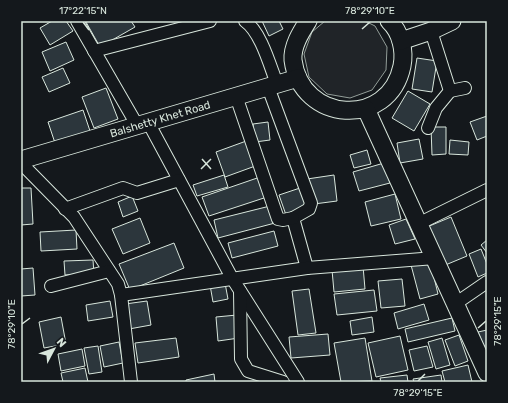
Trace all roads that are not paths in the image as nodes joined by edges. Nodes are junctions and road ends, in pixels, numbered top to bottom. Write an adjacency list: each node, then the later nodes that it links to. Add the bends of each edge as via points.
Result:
1 (77, 21): 9 (street)
2 (210, 21): 9 (street)
3 (244, 21): 11 (street, via 252,26 259,38)
4 (308, 21): 10 (street, via 297,38 293,59)
5 (389, 21): 8 (street, via 394,25)
6 (452, 21): 7 (street)
7 (431, 31): 8 (street); 13 (street)
8 (401, 41): 15 (street, via 404,59 400,78 391,92)
9 (94, 51): 16 (street)
10 (298, 78): 11 (street, Balshetty Khet Road); 15 (street, via 307,92 318,102 335,110 349,112)
11 (273, 85): 14 (street, Balshetty Khet Road); 23 (street, via 311,203 309,209)
12 (465, 88): 13 (street)
13 (450, 91): 17 (street, via 436,108)
14 (236, 96): 16 (street, Balshetty Khet Road); 23 (street, via 278,219)
15 (366, 109): 24 (street)
16 (143, 124): 18 (street, Balshetty Khet Road); 20 (street)
17 (428, 128)
18 (21, 160)
19 (21, 163): 22 (street)
20 (179, 180): 22 (street, via 137,193 123,188); 28 (street)
21 (487, 190): 24 (street)
22 (65, 209): 27 (street, via 74,217)
23 (293, 218): 26 (street)
24 (418, 224): 25 (street)
25 (435, 258): 26 (street); 33 (street)
26 (307, 268): 28 (street)
27 (109, 271): 30 (street); 32 (street, via 118,284)
28 (232, 278): 31 (street); 32 (street)
29 (487, 282): 33 (street)
30 (51, 286)
31 (240, 291): 36 (street, via 241,359 248,371); 37 (street)
32 (121, 295): 35 (street)
33 (455, 304): 34 (street)
34 (487, 373)
35 (131, 382)
36 (283, 382)
37 (298, 382)

